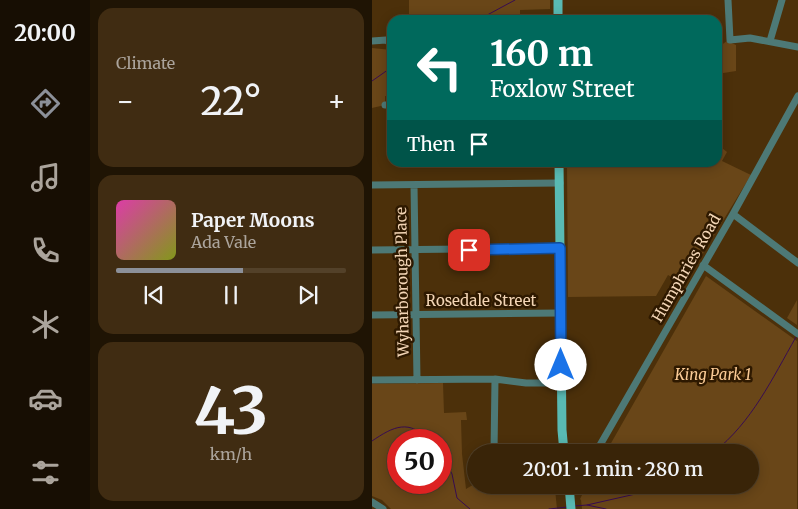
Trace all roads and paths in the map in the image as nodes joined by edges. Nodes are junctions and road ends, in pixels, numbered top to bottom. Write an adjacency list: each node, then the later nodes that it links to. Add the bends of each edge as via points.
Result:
1 (558, 0): 4 (main road)
2 (728, 0): 7 (street, via 730,40)
3 (782, 0): 7 (street)
4 (558, 15)
5 (372, 40): 6 (street)
6 (387, 41)
7 (770, 41): 8 (street)
8 (798, 47)
9 (798, 96): 14 (street, Humphries Road)
10 (559, 167): 11 (main road)
11 (560, 183): 13 (street); 15 (main road)
12 (372, 185): 13 (street)
13 (414, 185): 17 (street, Wyharborough Place)
14 (733, 214): 18 (street); 19 (street, Humphries Road)
15 (560, 248): 17 (street); 20 (main road)
16 (372, 250): 17 (street)
17 (415, 250): 21 (street, Wyharborough Place)
18 (798, 263)
19 (703, 265): 23 (street); 30 (street, Humphries Road)
20 (560, 313): 21 (street, Rosedale Street); 27 (main road)
21 (415, 314): 22 (street, Rosedale Street); 26 (street, Wyharborough Place)
22 (372, 315)
23 (795, 332)
24 (495, 379): 26 (street); 27 (street); 28 (street)
25 (372, 380): 26 (street)
26 (417, 380)
27 (561, 383): 29 (main road)
28 (494, 444)
29 (564, 444)
30 (601, 444)
31 (570, 494): 34 (main road)
32 (372, 502): 33 (street)
33 (383, 509)
34 (571, 509)

